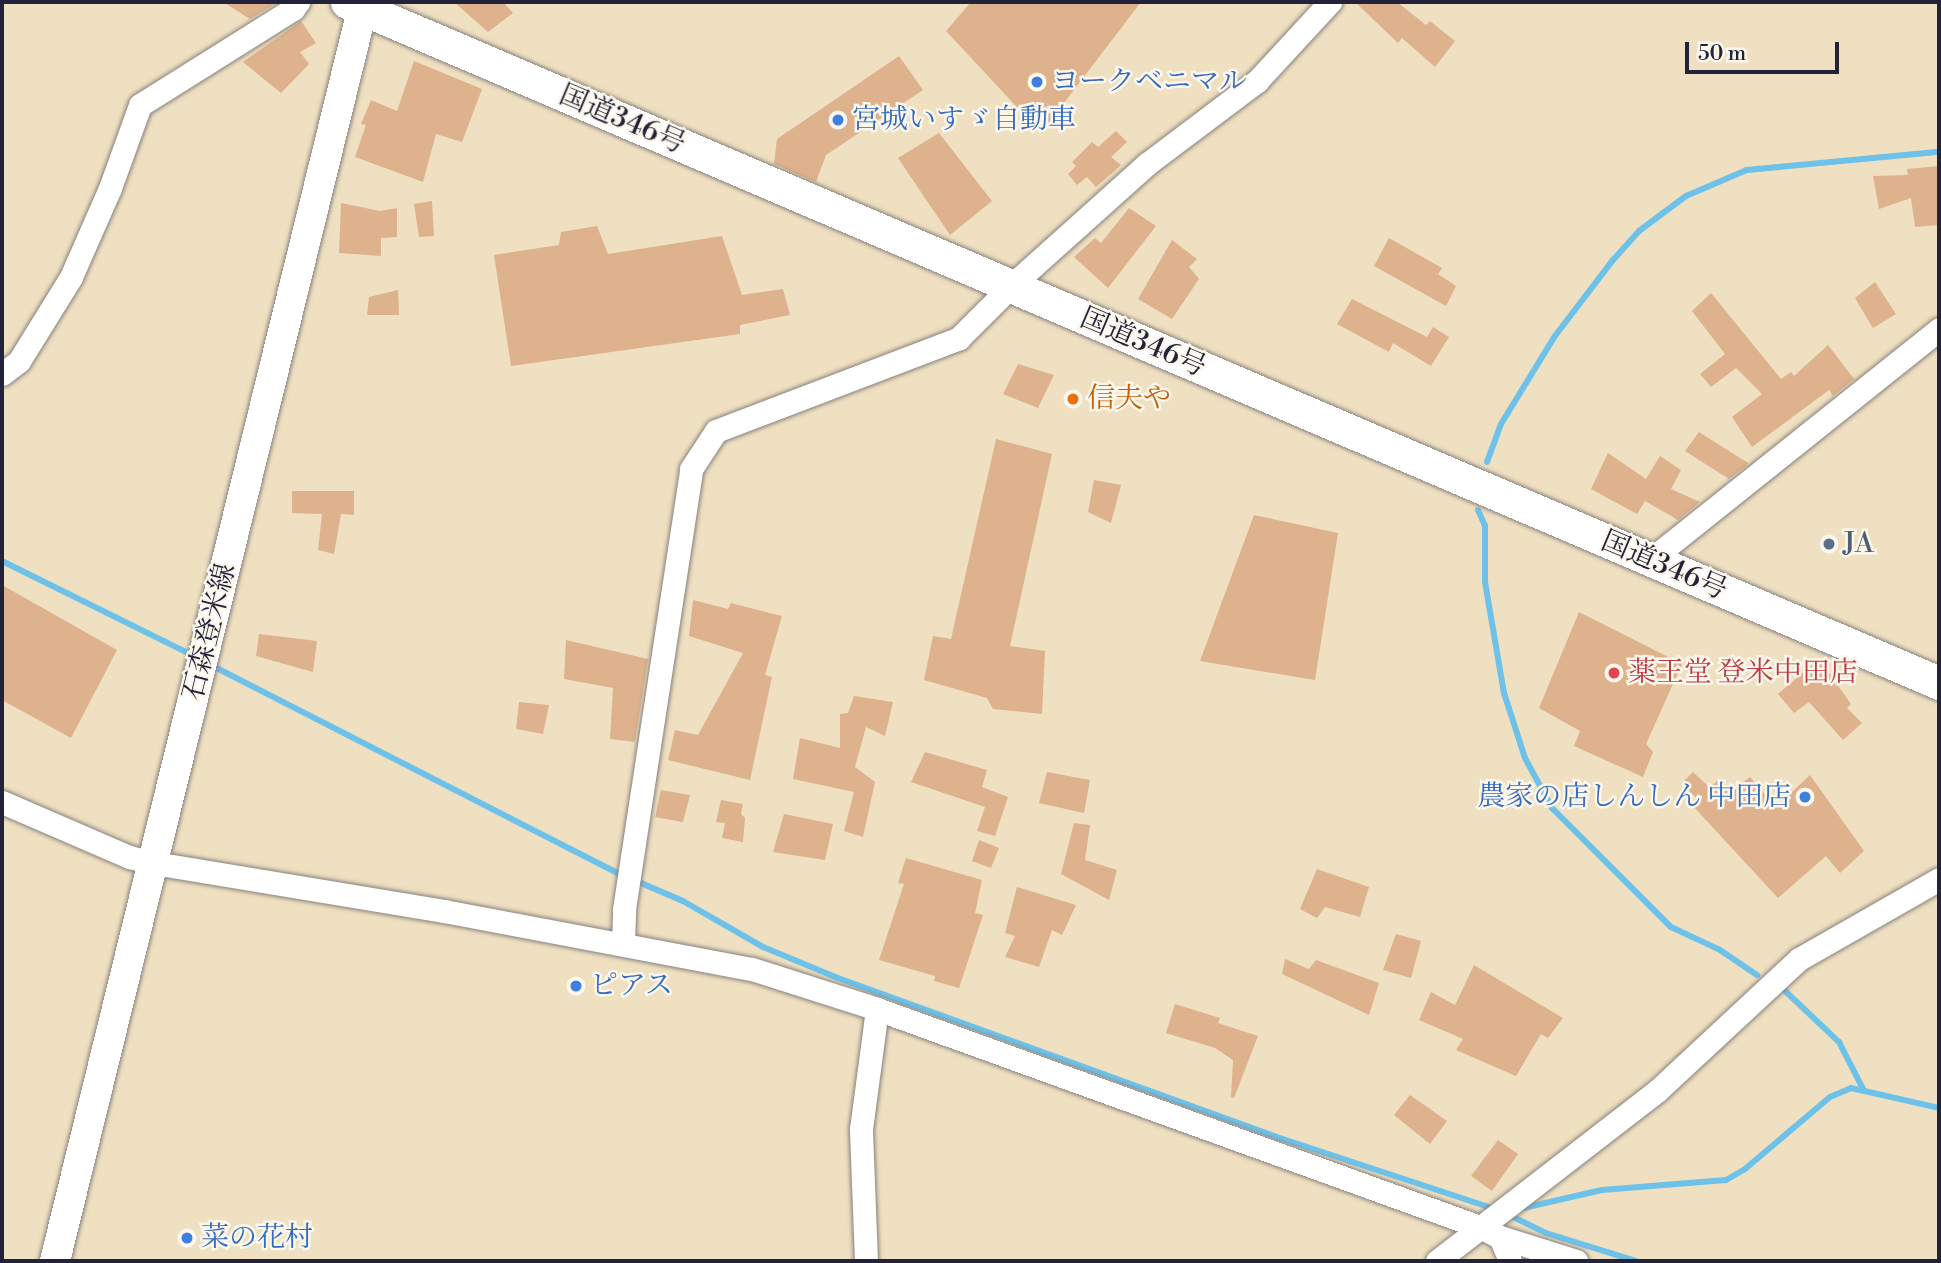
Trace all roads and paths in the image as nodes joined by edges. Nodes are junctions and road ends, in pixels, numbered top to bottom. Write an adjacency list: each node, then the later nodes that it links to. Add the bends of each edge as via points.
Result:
1 (298, 2): 6 (street, via 140,105 71,276 19,361)
2 (1330, 2): 4 (street, via 1257,81 1147,164)
3 (358, 4): 4 (highway, 国道346号); 10 (main road, 石森登米線)
4 (1011, 286): 7 (highway, 国道346号); 12 (street, via 959,338 716,431 691,469)
5 (1939, 329): 7 (street)
6 (2, 374)
7 (1650, 560): 8 (highway, 国道346号)
8 (1939, 682)
9 (2, 802): 10 (street, via 129,857)
10 (154, 863): 12 (street); 16 (main road, 石森登米線)
11 (1939, 879): 14 (street, via 1799,959 1658,1090)
12 (622, 943): 13 (street, via 752,969)
13 (877, 1009): 14 (street); 17 (street, via 861,1129)
14 (1480, 1227): 15 (street); 18 (street)
15 (1500, 1237): 19 (street); 20 (street)
16 (55, 1261)
17 (866, 1261)
18 (1437, 1261)
19 (1510, 1261)
20 (1576, 1261)

